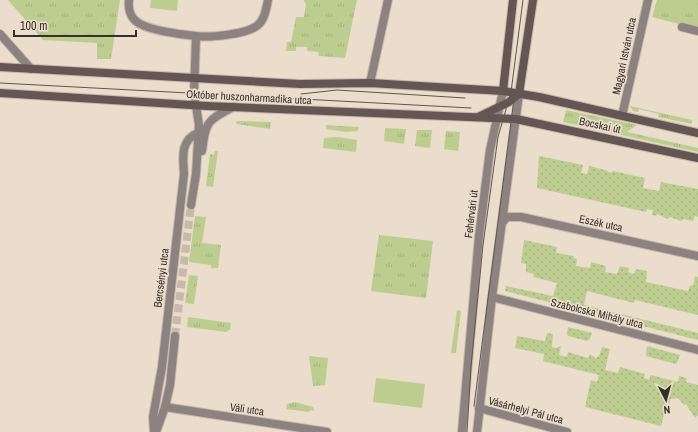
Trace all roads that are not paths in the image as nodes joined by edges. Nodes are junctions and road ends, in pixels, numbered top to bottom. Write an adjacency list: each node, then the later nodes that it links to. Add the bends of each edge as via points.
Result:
1 (129, 0): 10 (street, via 130,14 137,22 148,27)
2 (268, 0): 10 (street, via 262,22 249,30)
3 (388, 0): 14 (street)
4 (513, 0): 15 (main road, Fehérvári út)
5 (533, 0): 17 (main road)
6 (648, 0): 21 (street, Magyari István utca)
7 (682, 27): 8 (street)
8 (698, 31)
9 (0, 34): 12 (street)
10 (196, 36): 13 (street)
11 (0, 67): 12 (main road, Október huszonharmadika utca)
12 (31, 69): 13 (main road, Október huszonharmadika utca)
13 (194, 77): 14 (main road, Október huszonharmadika utca, via 300,84); 18 (street)
14 (370, 83): 15 (main road, Október huszonharmadika utca)
15 (503, 91): 17 (main road, Október huszonharmadika utca); 19 (street, Fehérvári út)
16 (0, 93): 18 (main road, Október huszonharmadika utca)
17 (519, 94): 19 (main road); 21 (main road, Bocskai út); 24 (street)
18 (195, 105): 20 (main road, Október huszonharmadika utca); 25 (street)
19 (499, 106): 22 (main road); 23 (street, Fehérvári út)
20 (233, 107): 22 (main road, Október huszonharmadika utca); 28 (street, via 217,115 207,124)
21 (622, 116): 26 (main road, Bocskai út)
22 (476, 118): 23 (main road, Október huszonharmadika utca)
23 (496, 119): 24 (main road, Bocskai út); 39 (street, Fehérvári út, via 479,236)
24 (516, 119): 27 (main road, Bocskai út); 30 (street)
25 (198, 133): 28 (street); 37 (street, Bercsényi utca, via 192,136 184,147 184,174 162,367 153,417)
26 (698, 133)
27 (698, 158)
28 (196, 174): 29 (street)
29 (191, 205)
30 (502, 223): 31 (street, Eszék utca, via 507,217 521,217); 32 (street)
31 (698, 256)
32 (492, 297): 34 (street, Szabolcska Mihály utca); 36 (street)
33 (175, 336): 35 (street, Bercsényi utca)
34 (698, 350)
35 (165, 407): 37 (street, Bercsényi utca); 38 (street, Váli utca)
36 (478, 408): 40 (street); 41 (street, Vásárhelyi Pál utca)
37 (155, 432)
38 (327, 432)
39 (462, 432)
40 (477, 432)
41 (567, 432)

